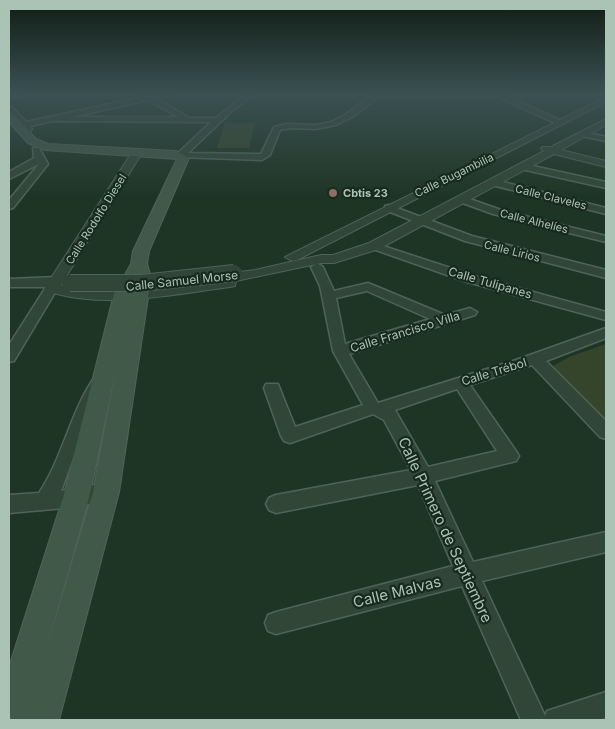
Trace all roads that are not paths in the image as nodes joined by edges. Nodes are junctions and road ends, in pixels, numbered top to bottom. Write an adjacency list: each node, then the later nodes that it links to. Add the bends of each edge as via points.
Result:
1 (11, 128): 13 (main road)
2 (23, 128): 8 (main road)
3 (30, 128): 8 (street)
4 (210, 128): 15 (street)
5 (279, 128): 15 (street, via 266,155 254,158)
6 (549, 128): 11 (street, Calle Bugambilia)
7 (595, 128): 9 (street, Calle Bugambilia)
8 (25, 130): 13 (main road)
9 (584, 134): 10 (street); 12 (street, Calle Bugambilia)
10 (606, 139)
11 (526, 140): 12 (street); 26 (street, Calle Bugambilia)
12 (556, 149): 16 (street); 17 (street); 18 (street, Calle Bugambilia)
13 (39, 152): 14 (main road); 20 (street); 25 (street, via 44,164)
14 (137, 153): 15 (main road); 37 (street, Calle Rodolfo Diesel)
15 (181, 155): 34 (main road, via 147,235)
16 (606, 158)
17 (606, 164)
18 (524, 167): 22 (street, Calle Bugambilia); 23 (street)
19 (9, 168): 20 (street)
20 (19, 170): 21 (street)
21 (9, 176)
22 (495, 183): 24 (street, Calle Bugambilia); 27 (street, Calle Claveles)
23 (606, 185)
24 (464, 200): 28 (street, Calle Bugambilia); 29 (street, Calle Alhelíes, via 497,212)
25 (9, 206)
26 (389, 208): 28 (street, Calle Lirios); 30 (street, Calle Bugambilia)
27 (606, 210)
28 (418, 222): 31 (street, Calle Bugambilia); 33 (street, Calle Lirios, via 498,248)
29 (606, 239)
30 (318, 243): 32 (street, Calle Bugambilia); 36 (street, via 255,264)
31 (374, 246): 32 (street, Calle Bugambilia, via 334,260); 40 (street, Calle Tulipanes, via 471,279)
32 (310, 261): 36 (street, via 245,281); 37 (street, Calle Samuel Morse, bridge, via 255,274 181,284 121,287); 38 (street, Calle Primero de Septiembre)
33 (606, 274)
34 (135, 281): 36 (street); 37 (street, via 67,293); 46 (main road); 52 (main road)
35 (9, 283): 37 (street, Calle Samuel Morse)
36 (172, 283)
37 (57, 285): 44 (street)
38 (329, 296): 41 (street, via 368,287); 43 (street, Calle Primero de Septiembre)
39 (470, 312): 41 (street, Calle Francisco Villa)
40 (606, 316)
41 (444, 320): 43 (street, Calle Francisco Villa)
42 (606, 332): 45 (street, Calle Trébol)
43 (340, 351): 49 (street, Calle Primero de Septiembre)
44 (9, 357)
45 (535, 359): 47 (street, Calle Trébol); 50 (street)
46 (104, 374): 53 (main road); 54 (street, via 84,402 54,489)
47 (460, 382): 49 (street, Calle Trébol); 51 (street, via 510,456)
48 (272, 388): 49 (street, Calle Trébol, via 290,436)
49 (378, 409): 51 (street, Calle Primero de Septiembre, via 390,415)
50 (606, 432)
51 (423, 476): 56 (street); 58 (street, Calle Primero de Septiembre)
52 (106, 492): 53 (street); 62 (main road)
53 (76, 498): 54 (street); 61 (main road)
54 (44, 502): 55 (street)
55 (9, 504)
56 (276, 504)
57 (606, 542): 58 (street, Calle Malvas)
58 (466, 574): 59 (street, Calle Malvas); 63 (street, Calle Primero de Septiembre)
59 (276, 623)
60 (606, 705): 64 (street)
61 (9, 719)
62 (42, 720)
63 (534, 720)
64 (556, 720)

